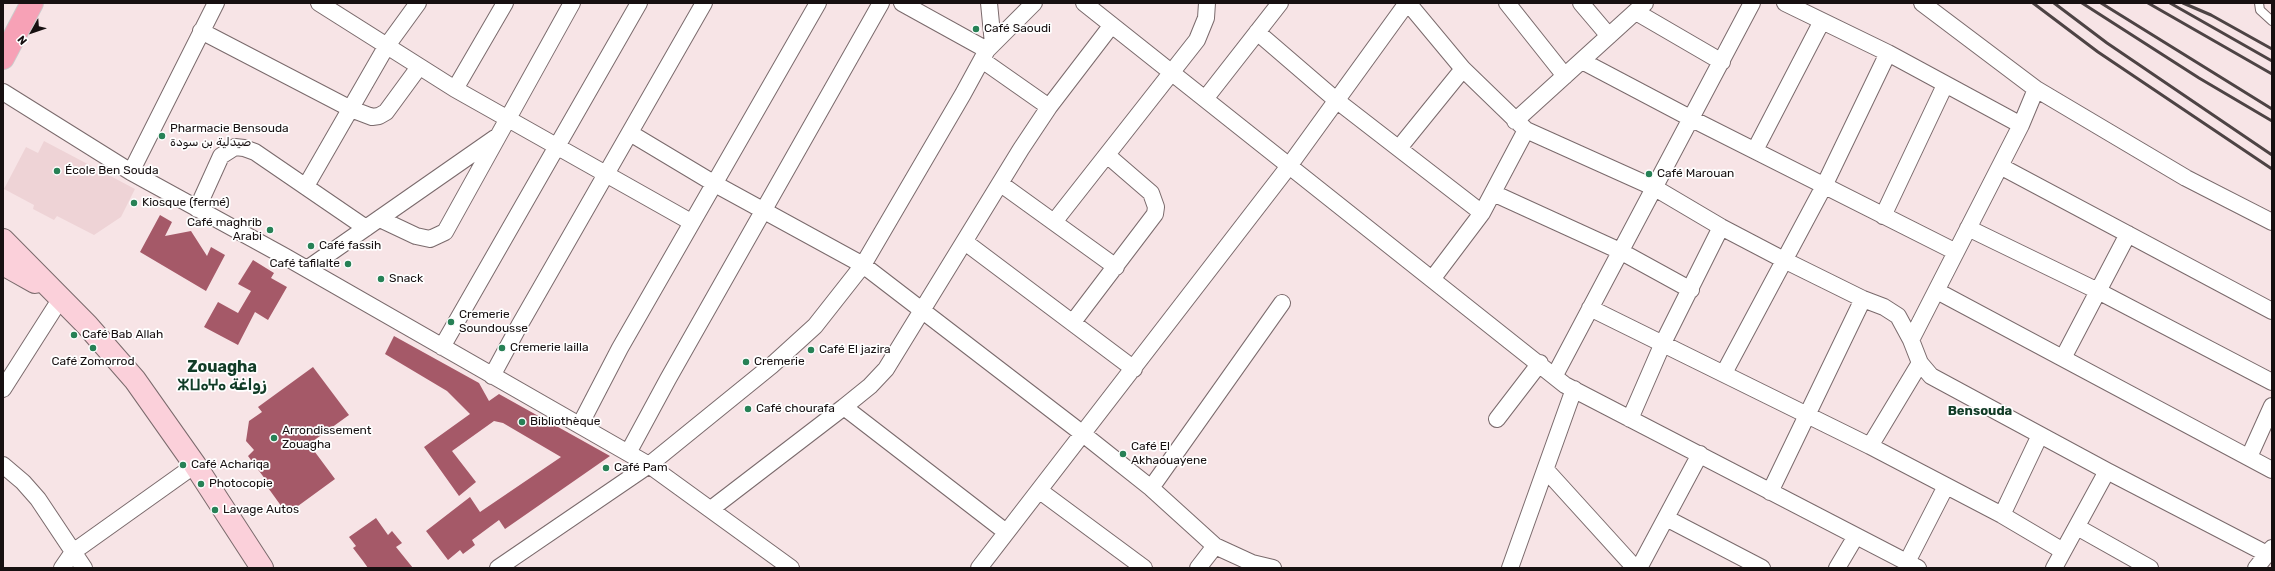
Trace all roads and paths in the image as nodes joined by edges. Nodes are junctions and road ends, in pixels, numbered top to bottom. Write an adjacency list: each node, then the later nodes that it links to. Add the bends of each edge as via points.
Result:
1 (32, 3): 34 (main road)
2 (216, 3): 28 (street)
3 (418, 3): 31 (street)
4 (505, 3): 42 (street)
5 (572, 3): 49 (street)
6 (638, 3): 55 (street)
7 (704, 3): 53 (street)
8 (818, 3): 63 (street)
9 (881, 3): 70 (street)
10 (902, 3): 32 (street)
11 (989, 3): 32 (street)
12 (1034, 3): 32 (street)
13 (1084, 3): 27 (street)
14 (1207, 3): 39 (street, via 1203,29)
15 (1280, 3): 29 (street)
16 (1408, 3): 38 (street); 46 (street)
17 (1507, 3): 40 (street)
18 (1581, 3): 30 (street)
19 (1752, 3): 36 (street)
20 (1785, 3): 25 (street)
21 (1922, 3): 43 (street)
22 (2259, 3): 26 (lane, via 2260,10)
23 (328, 5): 31 (street)
24 (1640, 8): 30 (street); 36 (street)
25 (1822, 21): 33 (street); 57 (street)
26 (2272, 21)
27 (1111, 26): 39 (street); 47 (street)
28 (201, 31): 48 (street); 61 (street)
29 (1257, 32): 45 (street); 46 (street)
30 (1609, 36): 35 (street)
31 (386, 47): 37 (street); 48 (street)
32 (987, 51): 47 (street); 87 (street)
33 (1888, 53): 41 (street); 66 (street)
34 (3, 58)
35 (1582, 61): 40 (street); 50 (street)
36 (1722, 62): 50 (street)
37 (419, 67): 42 (street); 48 (street, via 391,107 379,116 372,117)
38 (1463, 69): 51 (street); 56 (street)
39 (1171, 73): 45 (street); 58 (street)
40 (1565, 76): 51 (street)
41 (1945, 85): 52 (street); 72 (street)
42 (455, 88): 49 (street)
43 (2036, 89): 52 (street); 76 (street, via 2186,178)
44 (3, 92): 61 (street)
45 (1205, 100): 59 (street)
46 (1336, 100): 56 (street); 59 (street)
47 (1049, 107): 64 (street)
48 (351, 109): 65 (street)
49 (508, 118): 54 (street); 55 (street)
50 (1692, 119): 57 (street); 67 (street)
51 (1520, 125): 67 (street); 68 (street)
52 (2021, 125): 60 (street)
53 (630, 133): 62 (street); 63 (street)
54 (498, 136): 73 (street); 73 (street, via 450,224 438,237 430,240 416,236)
55 (558, 146): 62 (street); 103 (street)
56 (1399, 148): 71 (street)
57 (1755, 150): 66 (street)
58 (1107, 155): 75 (street); 88 (street, via 1151,193 1156,207 1150,222)
59 (1289, 166): 90 (street); 107 (street)
60 (2000, 166): 79 (street); 80 (street)
61 (131, 172): 69 (street)
62 (606, 174): 74 (street); 110 (street)
63 (715, 184): 70 (street); 74 (street)
64 (1001, 184): 75 (street); 82 (street)
65 (306, 186): 69 (street, via 255,152 235,147 221,156); 78 (street)
66 (1824, 186): 72 (street); 85 (street)
67 (1655, 188): 77 (street); 83 (street)
68 (1493, 193): 71 (street); 83 (street)
69 (197, 209): 89 (street)
70 (764, 211): 87 (street); 123 (street)
71 (1482, 213): 90 (street)
72 (1883, 216): 84 (street)
73 (380, 219): 78 (street)
74 (691, 222): 119 (street, via 620,348)
75 (1054, 222): 88 (street)
76 (2272, 222)
77 (1721, 227): 85 (street); 91 (street)
78 (366, 228): 89 (street)
79 (1968, 228): 84 (street); 93 (street)
80 (2128, 234): 93 (street); 99 (street)
81 (3, 240): 94 (main road)
82 (965, 242): 98 (street); 100 (street)
83 (1620, 251): 91 (street); 97 (street)
84 (1956, 252): 92 (street)
85 (1784, 260): 95 (street); 108 (street)
86 (3, 264): 94 (main road)
87 (863, 266): 98 (street); 128 (street, via 829,310 800,341)
88 (1116, 267): 100 (street)
89 (307, 269): 103 (street)
90 (1433, 278): 105 (street)
91 (1691, 290): 102 (street)
92 (1937, 291): 101 (street); 104 (street)
93 (2098, 291): 104 (street); 111 (street)
94 (58, 296): 112 (street); 127 (main road, via 132,375)
95 (1863, 299): 101 (street, via 1898,316); 116 (street)
96 (1282, 303): 133 (street)
97 (1590, 308): 102 (street); 109 (street)
98 (921, 310): 115 (street, via 886,369); 120 (street)
99 (2272, 311)
100 (1073, 322): 107 (street)
101 (1912, 340): 106 (street)
102 (1663, 343): 108 (street); 118 (street)
103 (442, 347): 110 (street)
104 (2063, 358): 125 (street)
105 (1540, 363): 109 (street); 117 (street)
106 (1920, 363): 121 (street, via 1931,376); 122 (street)
107 (1134, 369): 120 (street)
108 (1724, 373): 116 (street)
109 (1554, 375): 113 (street)
110 (492, 376): 119 (street)
111 (2272, 382)
112 (3, 389)
113 (1574, 389): 118 (street); 129 (street)
114 (2272, 406): 125 (street)
115 (844, 407): 136 (street); 140 (street)
116 (1807, 414): 122 (street); 135 (street)
117 (1497, 419)
118 (1630, 419): 124 (street)
119 (580, 426): 123 (street)
120 (1083, 434): 133 (street); 134 (street)
121 (2040, 435): 131 (street); 137 (street)
122 (1870, 446): 132 (street)
123 (628, 453): 128 (street)
124 (1700, 454): 135 (street); 138 (street)
125 (2249, 457): 130 (street)
126 (3, 465): 144 (street, via 33,493)
127 (195, 465): 144 (street); 149 (main road)
128 (649, 465): 136 (street); 150 (street)
129 (1546, 470): 156 (street); 157 (street)
130 (2272, 470)
131 (2107, 471): 139 (street); 145 (street)
132 (1946, 486): 137 (street); 146 (street)
133 (1151, 488): 142 (street)
134 (1040, 491): 140 (street); 153 (street)
135 (1770, 492): 141 (street)
136 (711, 509): 151 (street)
137 (2002, 516): 143 (street)
138 (1666, 518): 158 (street); 159 (street)
139 (2077, 527): 143 (street); 162 (street)
140 (1006, 532): 152 (street)
141 (1856, 536): 146 (street); 160 (street)
142 (1215, 546): 154 (street); 155 (street, via 1252,563)
143 (2063, 550): 161 (street)
144 (73, 552): 147 (street); 148 (street)
145 (2270, 552): 163 (street)
146 (1913, 565)
147 (62, 568)
148 (84, 568)
149 (262, 568)
150 (498, 568)
151 (791, 568)
152 (979, 568)
153 (1144, 568)
154 (1198, 568)
155 (1274, 568)
156 (1510, 568)
157 (1635, 568)
158 (1639, 568)
159 (1762, 568)
160 (1837, 568)
161 (2054, 568)
162 (2150, 568)
163 (2256, 568)

